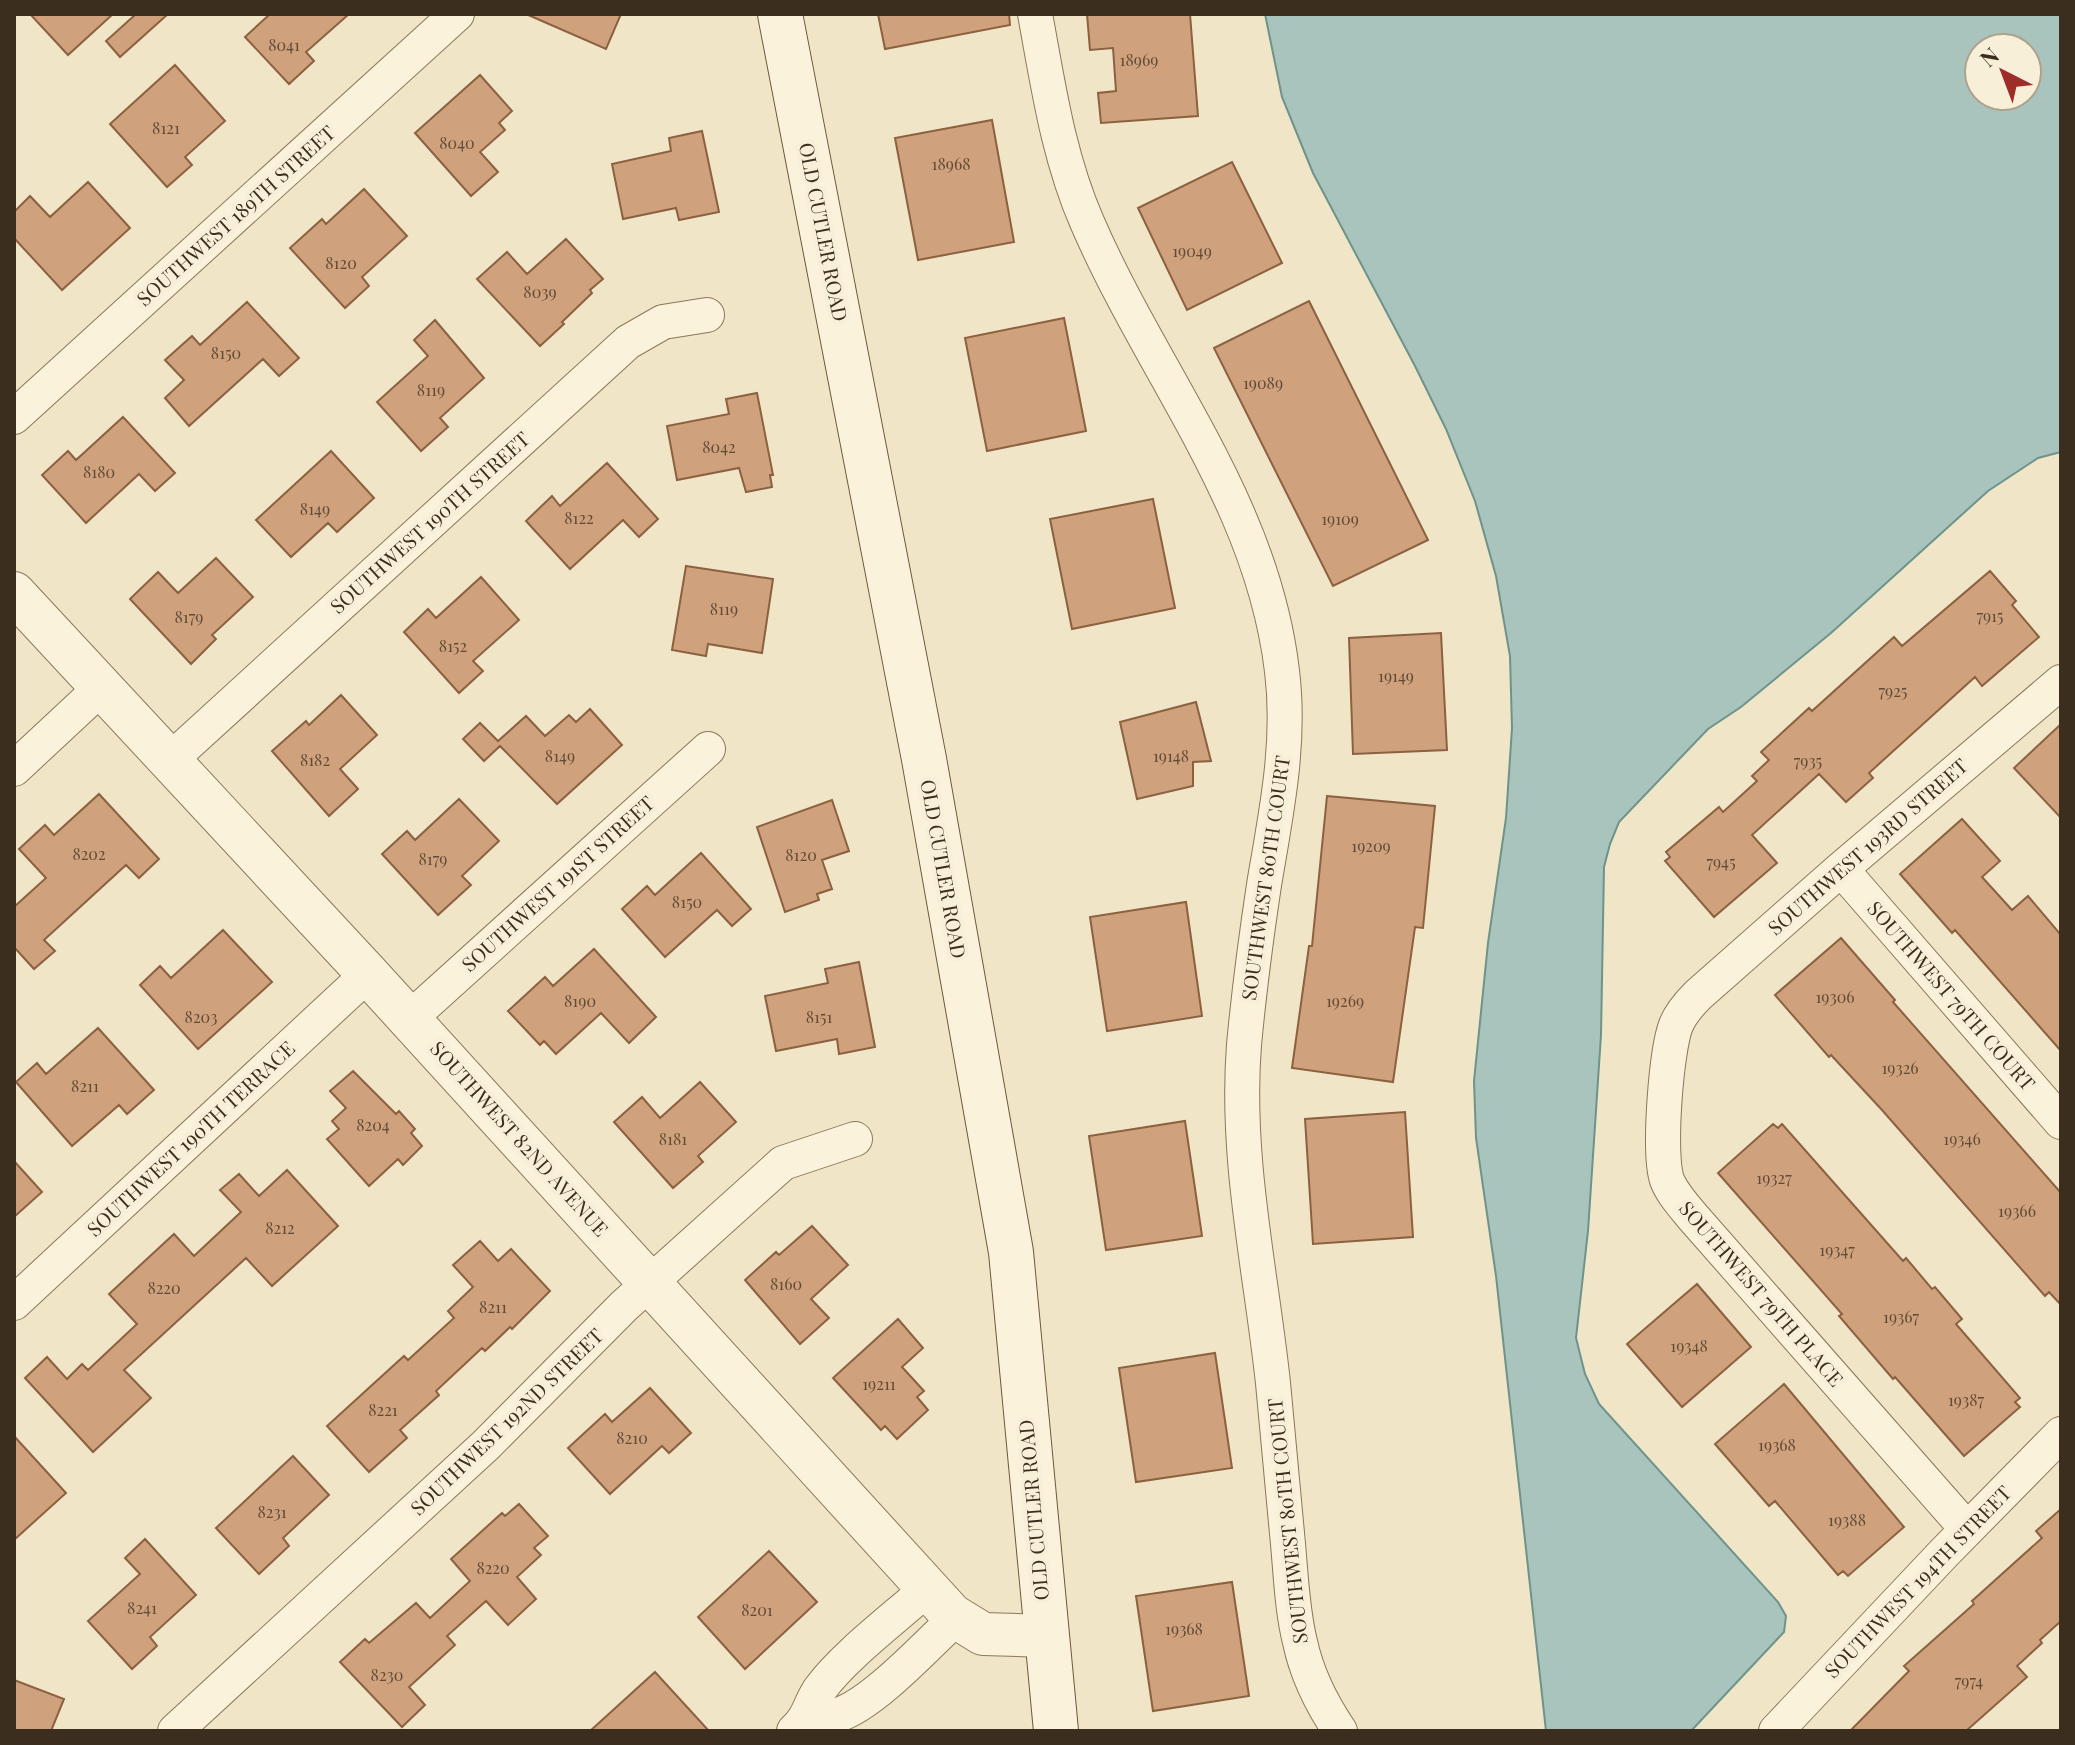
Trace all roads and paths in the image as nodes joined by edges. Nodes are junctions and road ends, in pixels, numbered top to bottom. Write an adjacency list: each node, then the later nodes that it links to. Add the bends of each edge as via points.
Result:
1 (457, 14): 5 (street, SOUTHWEST 189TH STREET)
2 (780, 14): 24 (main road, OLD CUTLER ROAD, via 924,759 1011,1252)
3 (1035, 14): 30 (street, SOUTHWEST 80TH COURT, via 1076,195 1240,515 1262,573 1278,646 1285,740 1250,985 1243,1061 1244,1144 1296,1622 1308,1673)
4 (707, 315): 10 (street, SOUTHWEST 190TH STREET, via 663,322 628,342)
5 (14, 417)
6 (14, 593): 8 (street, SOUTHWEST 82ND AVENUE)
7 (2061, 682): 12 (street, SOUTHWEST 193RD STREET)
8 (102, 687): 10 (street, SOUTHWEST 82ND AVENUE); 11 (street)
9 (708, 749): 15 (street, SOUTHWEST 191ST STREET)
10 (170, 760): 13 (street, SOUTHWEST 82ND AVENUE)
11 (14, 769)
12 (1841, 869): 14 (street, SOUTHWEST 193RD STREET, via 1698,995); 16 (street, SOUTHWEST 79TH COURT)
13 (368, 974): 15 (street, SOUTHWEST 82ND AVENUE); 19 (street, SOUTHWEST 190TH TERRACE)
14 (1680, 1018): 21 (street, SOUTHWEST 79TH PLACE, via 1671,1048 1664,1137 1670,1186)
15 (409, 1019): 18 (street, SOUTHWEST 82ND AVENUE)
16 (2061, 1122)
17 (855, 1139): 18 (street, SOUTHWEST 192ND STREET, via 783,1163)
18 (651, 1283): 22 (street, SOUTHWEST 82ND AVENUE); 28 (street, SOUTHWEST 192ND STREET, via 486,1445)
19 (14, 1303)
20 (2061, 1434): 21 (street, SOUTHWEST 194TH STREET)
21 (1967, 1529): 31 (street, SOUTHWEST 194TH STREET)
22 (927, 1589): 23 (street, SOUTHWEST 82ND AVENUE); 25 (street)
23 (955, 1619): 24 (street, SOUTHWEST 82ND AVENUE, via 983,1634); 26 (street)
24 (1046, 1636): 29 (main road, OLD CUTLER ROAD)
25 (850, 1658): 26 (street); 27 (street, via 819,1690)
26 (879, 1688): 27 (street, via 838,1715)
27 (800, 1725)
28 (175, 1731)
29 (1056, 1731)
30 (1340, 1731)
31 (1776, 1731)

